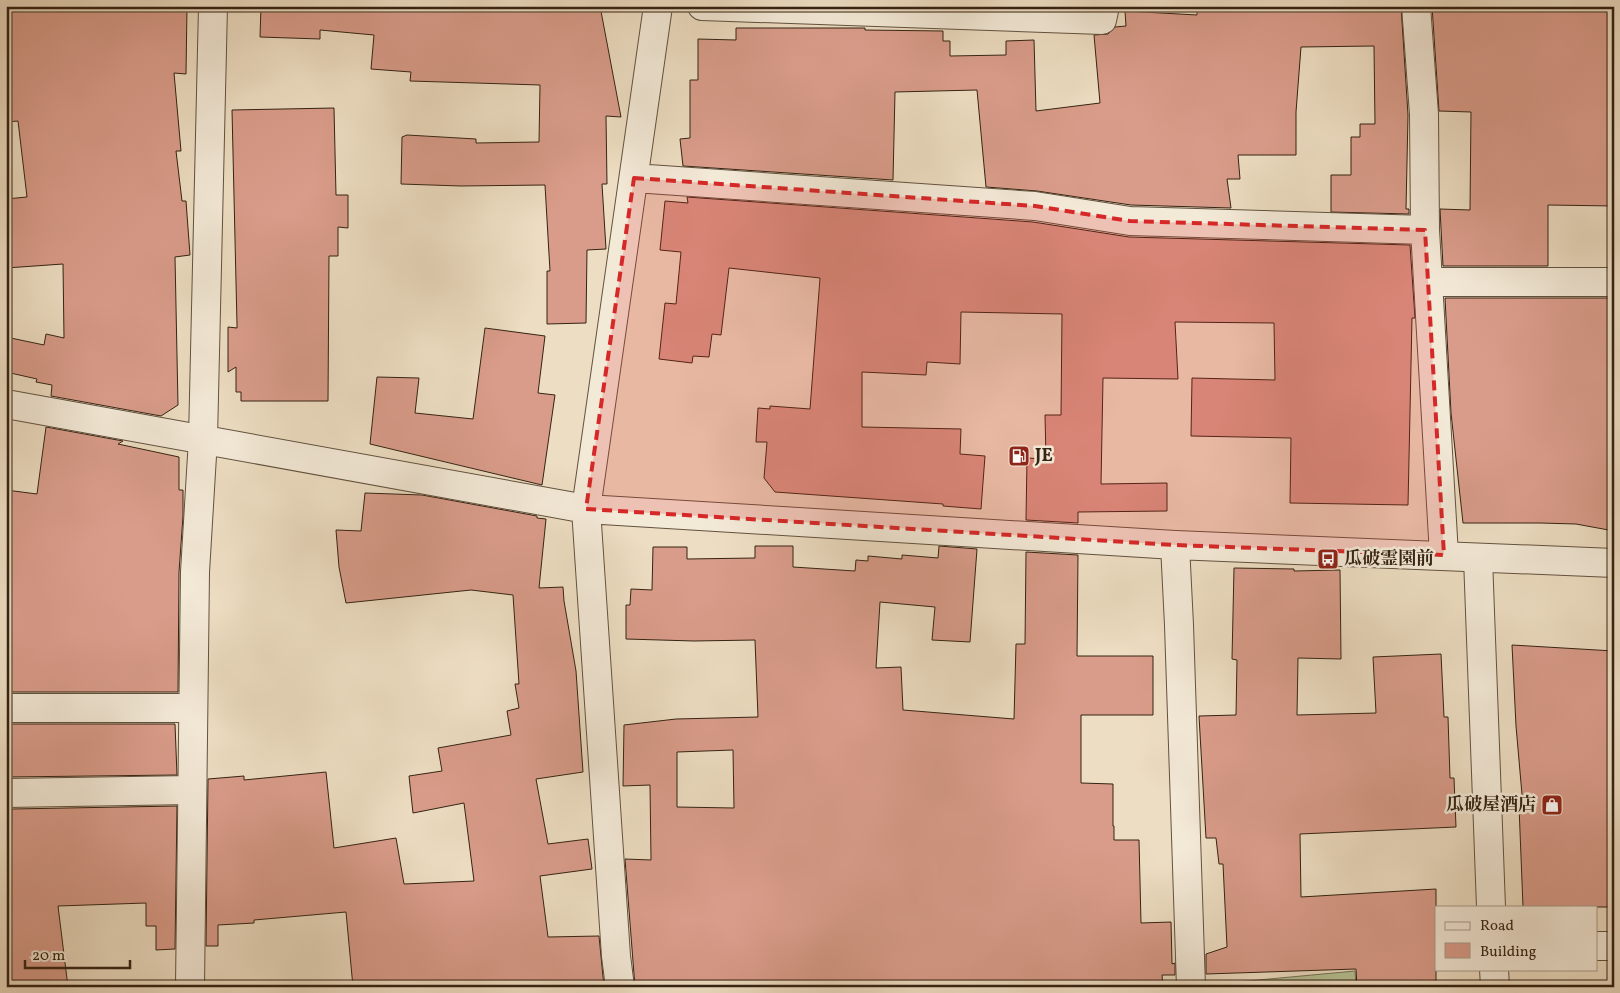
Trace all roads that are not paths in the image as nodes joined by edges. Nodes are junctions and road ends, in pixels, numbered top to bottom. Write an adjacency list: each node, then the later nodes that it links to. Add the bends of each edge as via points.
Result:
1 (213, 6): 11 (street)
2 (658, 6): 6 (street)
3 (702, 6): 4 (street, via 1102,20)
4 (1105, 6)
5 (1416, 6): 7 (street, via 1424,114)
6 (634, 178): 7 (street, via 1035,206 1130,221); 12 (street)
7 (1425, 230): 8 (street)
8 (1428, 282): 9 (street); 14 (street)
9 (1614, 282)
10 (6, 404): 11 (street)
11 (203, 439): 12 (street); 18 (street, via 195,572)
12 (586, 509): 13 (street); 26 (street)
13 (1175, 545): 14 (street); 27 (street)
14 (1444, 555): 15 (street)
15 (1478, 558): 16 (street); 21 (street)
16 (1614, 563)
17 (6, 708): 18 (street)
18 (193, 708): 19 (street)
19 (192, 790): 20 (street); 25 (street)
20 (6, 793)
21 (1491, 906)
22 (1598, 946): 23 (street)
23 (1614, 946)
24 (1494, 970): 28 (street)
25 (190, 987)
26 (620, 987)
27 (1191, 987)
28 (1495, 987)

